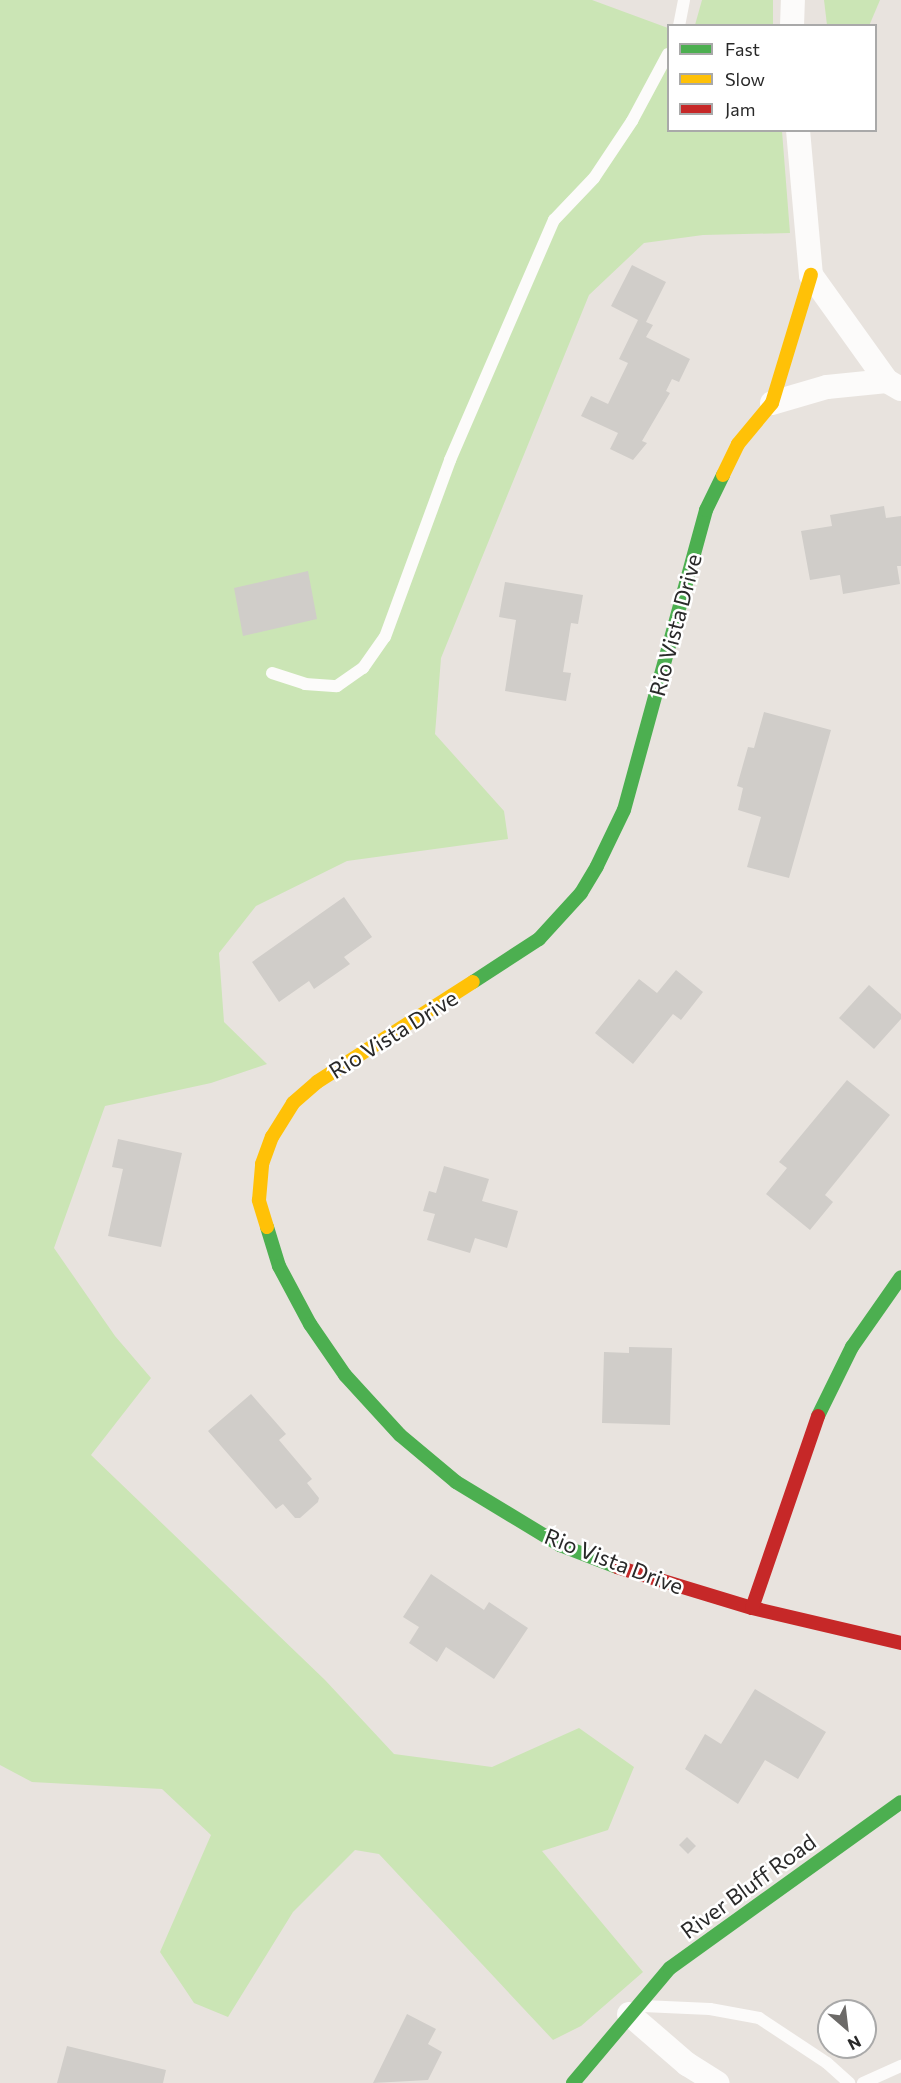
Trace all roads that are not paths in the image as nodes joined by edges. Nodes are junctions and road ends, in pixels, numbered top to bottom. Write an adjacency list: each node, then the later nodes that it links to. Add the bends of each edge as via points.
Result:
1 (684, 0): 3 (lane)
2 (793, 0): 4 (street)
3 (679, 24)
4 (792, 24)
5 (667, 58): 10 (lane, via 594,178 554,220 450,460 385,637 363,668 337,686 305,684)
6 (798, 132): 7 (street, Rio Vista Drive)
7 (812, 275): 8 (street, Rio Vista Drive); 9 (street, Rio Vista Drive)
8 (894, 385): 9 (street, via 827,387)
9 (772, 404): 12 (street, Rio Vista Drive, via 738,444 706,510 624,810 581,893 531,945 317,1082 293,1103 272,1137 262,1164 259,1200 279,1266 310,1324 345,1376 400,1435 456,1482 560,1545 630,1572)
10 (272, 673)
11 (901, 1277): 12 (street, via 852,1347 828,1392 804,1450)
12 (752, 1608): 13 (street, Rio Vista Drive)
13 (901, 1643)
14 (901, 1802): 15 (street, River Bluff Road, via 670,1968)
15 (632, 2010): 17 (street, River Bluff Road); 18 (street, via 687,2064); 19 (lane, via 710,2009 759,2018 827,2063)
16 (901, 2066): 20 (lane)
17 (573, 2083)
18 (717, 2083)
19 (849, 2083)
20 (863, 2083)

